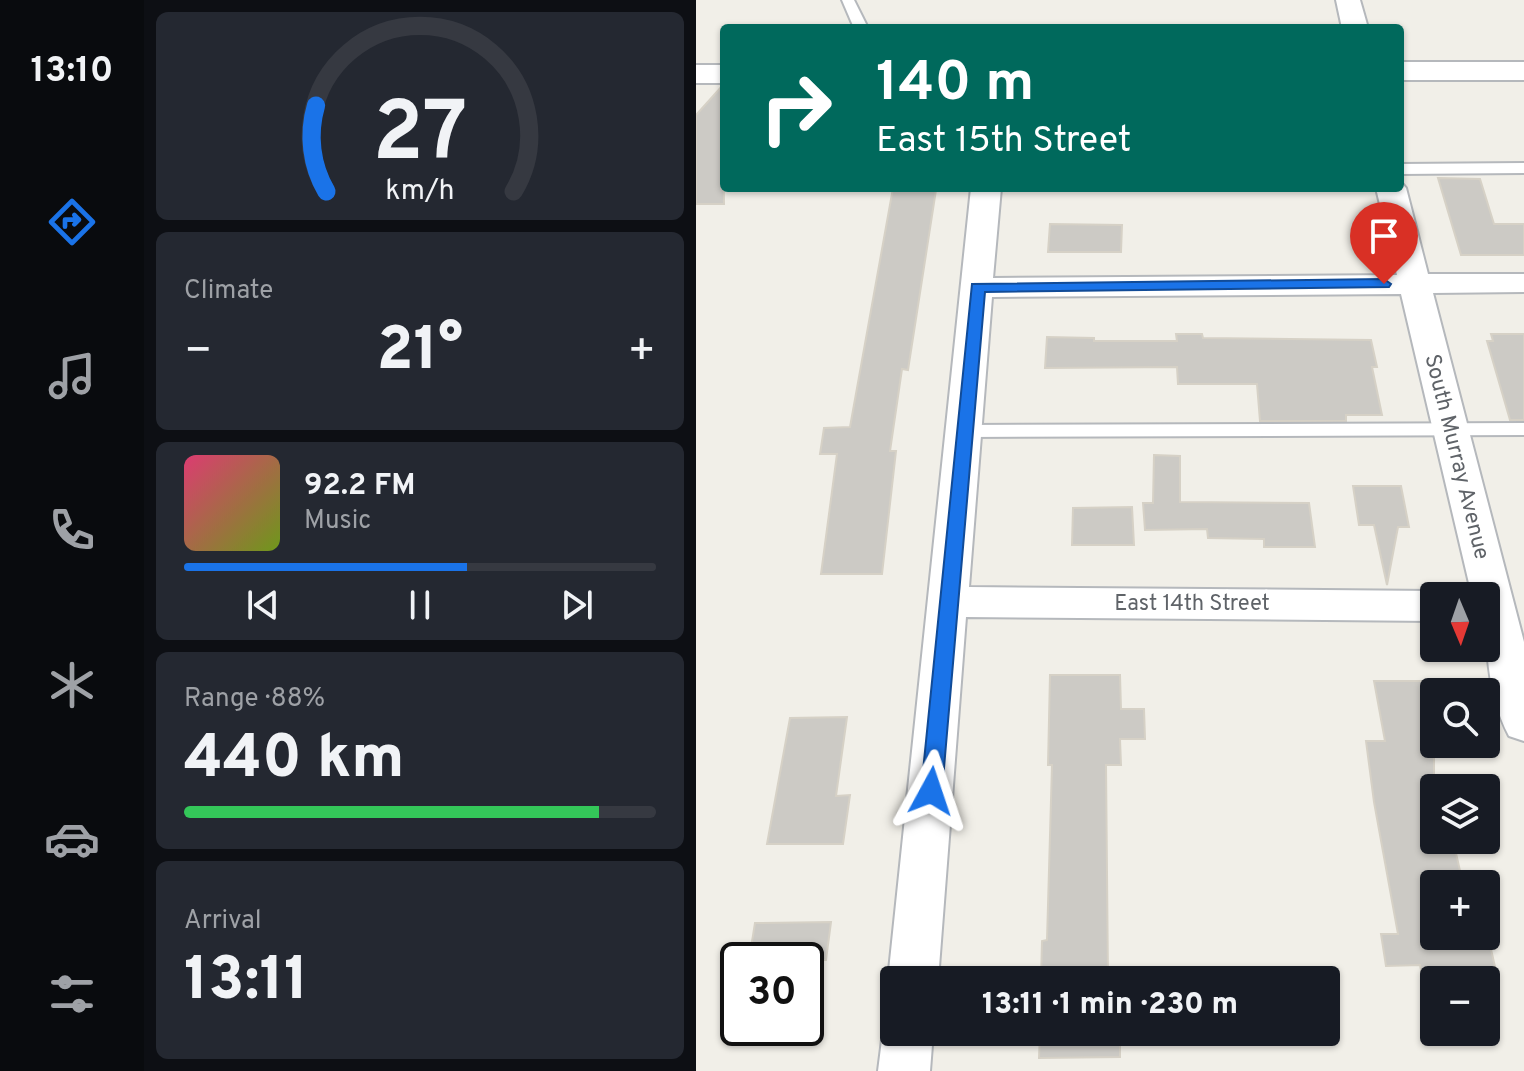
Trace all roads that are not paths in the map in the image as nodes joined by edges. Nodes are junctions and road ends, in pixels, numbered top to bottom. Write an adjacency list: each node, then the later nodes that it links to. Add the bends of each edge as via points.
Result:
1 (848, 0): 3 (lane)
2 (1348, 0): 4 (street)
3 (859, 24)
4 (1354, 24)
5 (1404, 71): 6 (street)
6 (1524, 71)
7 (696, 74): 8 (street)
8 (720, 74)
9 (1524, 168): 10 (lane)
10 (1404, 169)
11 (986, 192): 15 (street)
12 (1392, 192): 13 (street, South Murray Avenue)
13 (1415, 283): 14 (street); 15 (street); 16 (street, South Murray Avenue)
14 (1524, 283)
15 (978, 288): 18 (street)
16 (1448, 429): 17 (lane); 18 (lane); 21 (street, South Murray Avenue)
17 (1524, 429)
18 (966, 431): 19 (street)
19 (949, 602): 20 (street, East 14th Street); 23 (street)
20 (1420, 606)
21 (1501, 606): 22 (street, South Murray Avenue)
22 (1524, 724)
23 (914, 966)
24 (907, 1046): 25 (street)
25 (904, 1071)

